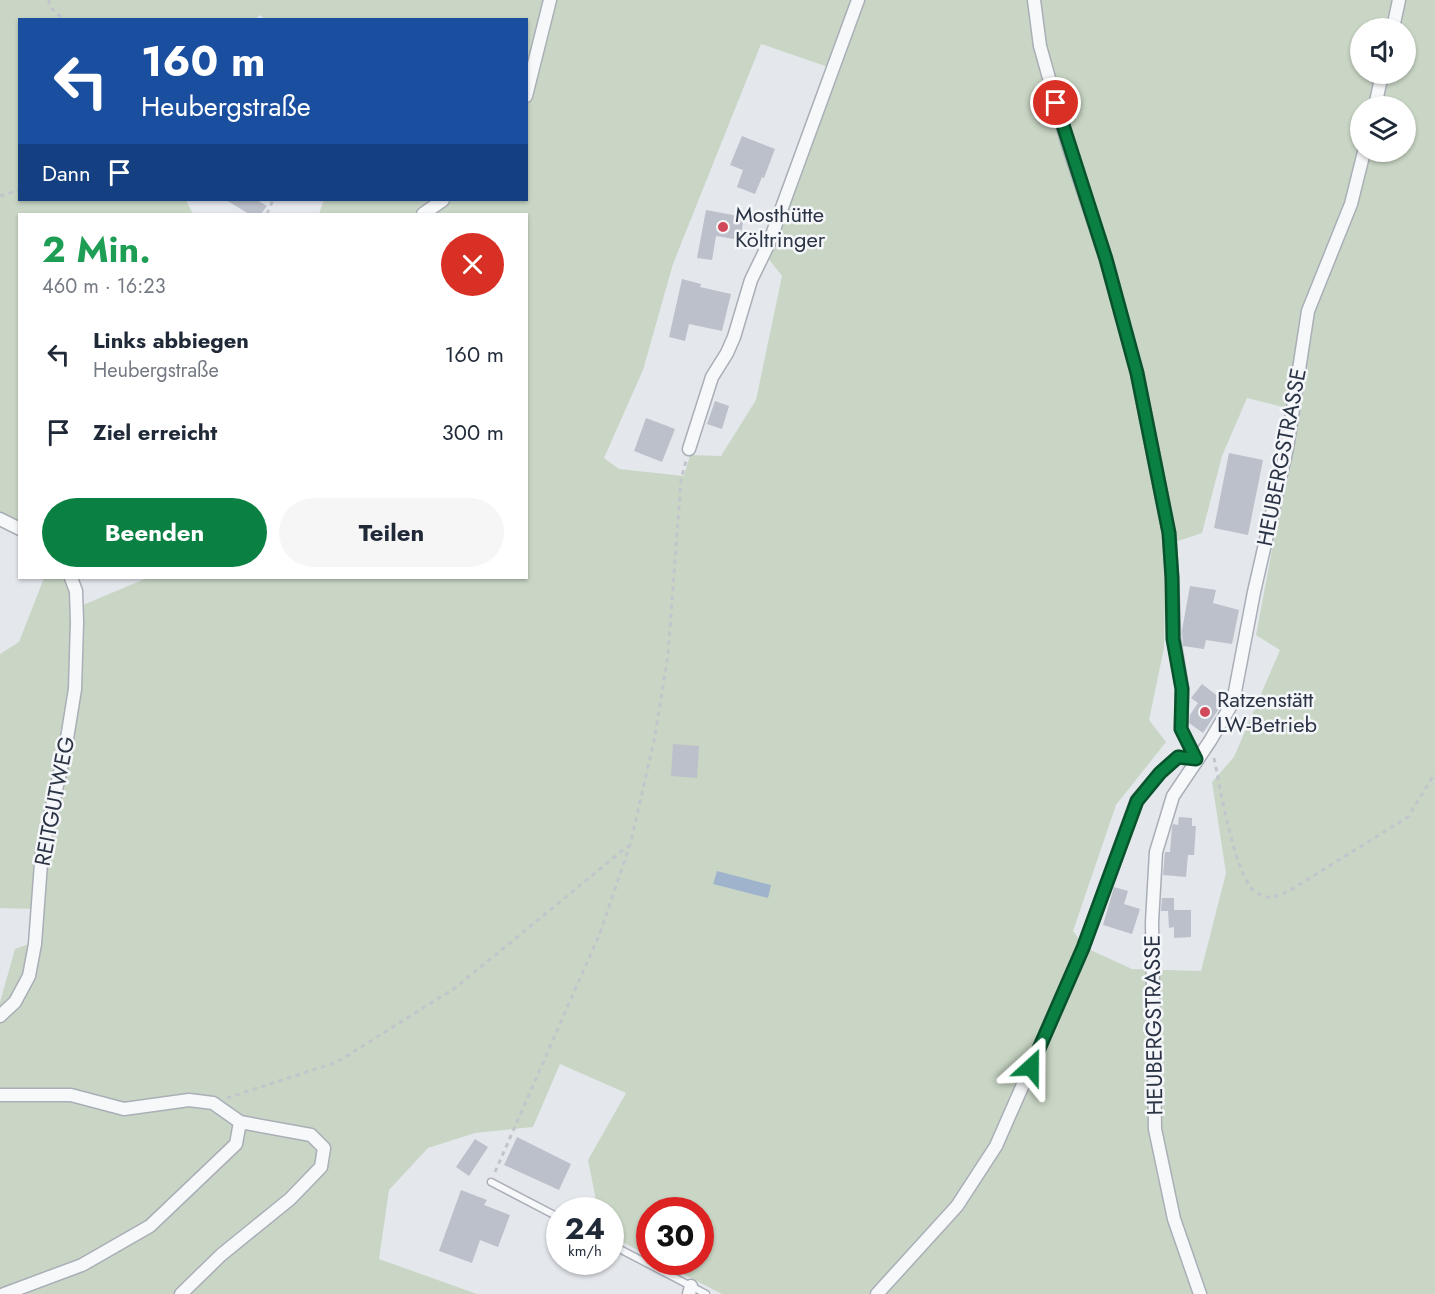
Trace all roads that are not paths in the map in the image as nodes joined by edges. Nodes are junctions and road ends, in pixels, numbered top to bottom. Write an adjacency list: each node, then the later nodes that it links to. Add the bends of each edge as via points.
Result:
1 (550, 0): 6 (street)
2 (858, 0): 10 (street, via 769,243 745,297 734,337 712,377)
3 (1034, 0): 14 (street, via 1040,46 1137,373 1169,533 1173,639 1182,689 1181,729)
4 (1399, 0): 5 (street)
5 (1395, 18)
6 (528, 88)
7 (1362, 162): 14 (street, HEUBERGSTRASSE, via 1351,204 1308,311 1287,448 1233,702)
8 (442, 201): 9 (street)
9 (424, 213)
10 (689, 449)
11 (0, 519): 12 (street)
12 (18, 528)
13 (71, 579): 15 (street, REITGUTWEG, via 78,622 75,690 42,850 35,944 29,976 15,1002)
14 (1196, 759): 25 (street, via 1178,757 1137,801 1083,948 996,1146 957,1206); 26 (street, HEUBERGSTRASSE, via 1173,796 1155,852 1152,1015 1155,1129 1174,1220)
15 (0, 1016)
16 (0, 1095): 17 (street, via 71,1095 124,1109 189,1100 213,1103)
17 (240, 1122): 22 (street, via 236,1144 150,1226 82,1265); 23 (street, via 311,1135 324,1148 321,1167)
18 (491, 1182): 19 (lane)
19 (546, 1211)
20 (624, 1252): 21 (lane)
21 (690, 1290): 24 (lane)
22 (4, 1294)
23 (182, 1294)
24 (706, 1294)
25 (878, 1294)
26 (1200, 1294)

